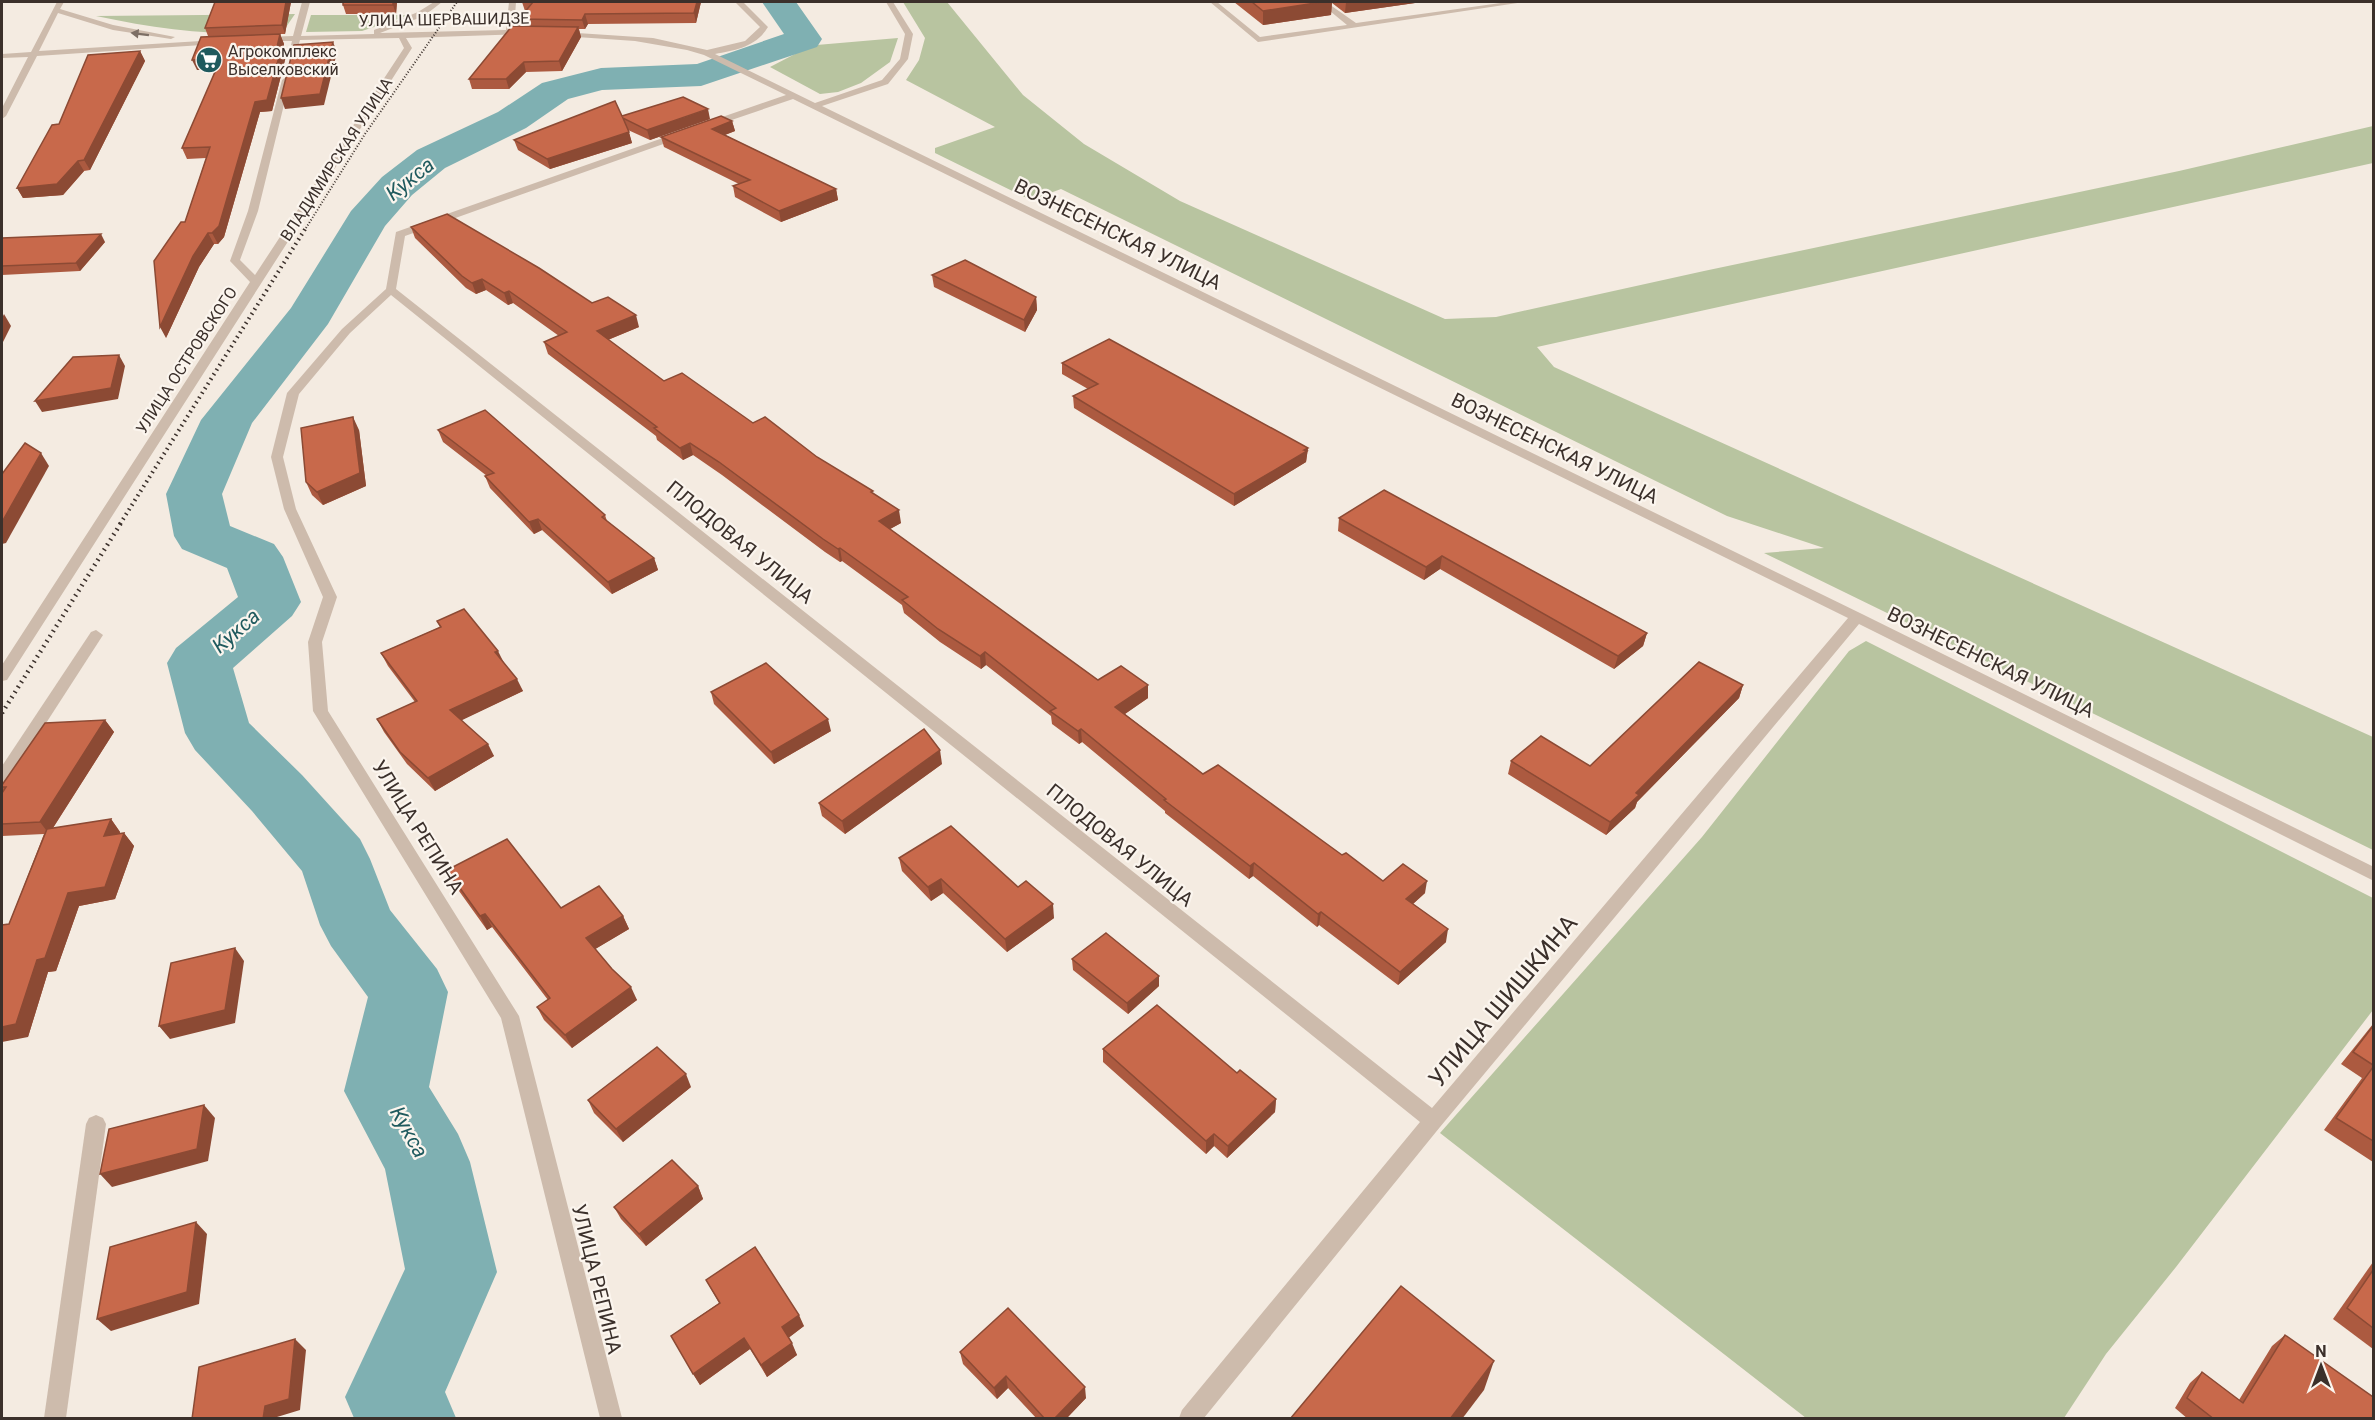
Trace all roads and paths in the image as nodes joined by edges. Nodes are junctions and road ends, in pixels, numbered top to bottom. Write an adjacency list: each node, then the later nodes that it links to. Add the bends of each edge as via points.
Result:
1 (306, 2): 18 (street, УЛИЦА ОСТРОВСКОГО)
2 (438, 2): 17 (street, via 421,14)
3 (512, 2): 13 (street)
4 (740, 2): 21 (street, via 764,27 761,35 746,44)
5 (890, 2): 25 (street, via 909,34 904,59 885,82)
6 (1213, 2): 12 (street, via 1258,40)
7 (1322, 2): 12 (street)
8 (1520, 2): 11 (street)
9 (59, 6): 20 (street); 20 (street, one-way to 9, via 229,40 133,33 94,24)
10 (1431, 7): 11 (street)
11 (1440, 13): 12 (street)
12 (1354, 26)
13 (510, 32): 14 (street, УЛИЦА ШЕРВАШИДЗЕ); 16 (street, УЛИЦА ШЕРВАШИДЗЕ)
14 (544, 33)
15 (555, 33): 21 (street, УЛИЦА ШЕРВАШИДЗЕ, via 623,36 683,45)
16 (401, 35): 17 (street, УЛИЦА ШЕРВАШИДЗЕ); 29 (street, ВЛАДИМИРСКАЯ УЛИЦА, via 408,48)
17 (369, 36): 18 (street, УЛИЦА ШЕРВАШИДЗЕ)
18 (297, 37): 19 (street, УЛИЦА ШЕРВАШИДЗЕ); 29 (street, УЛИЦА ОСТРОВСКОГО, via 253,211 235,261)
19 (252, 40)
20 (32, 53): 22 (street); 26 (street)
21 (707, 53): 23 (street, УЛИЦА ШЕРВАШИДЗЕ)
22 (2, 56)
23 (718, 58): 24 (street, ВОЗНЕСЕНСКАЯ УЛИЦА)
24 (792, 96): 25 (street, ВОЗНЕСЕНСКАЯ УЛИЦА); 27 (street)
25 (814, 106): 31 (street, ВОЗНЕСЕНСКАЯ УЛИЦА)
26 (2, 116)
27 (702, 127)
28 (691, 131): 30 (street, via 400,234)
29 (256, 282): 33 (street, УЛИЦА ОСТРОВСКОГО)
30 (391, 290): 36 (street, ПЛОДОВАЯ УЛИЦА); 39 (street, УЛИЦА РЕПИНА, via 346,330 293,393 277,457 290,509 330,597 315,642 321,711 510,1016)
31 (1857, 617): 35 (street, ВОЗНЕСЕНСКАЯ УЛИЦА); 36 (street, УЛИЦА ШИШКИНА)
32 (96, 635): 34 (street)
33 (2, 676)
34 (2, 778)
35 (2373, 875)
36 (1433, 1121): 40 (street, УЛИЦА ШИШКИНА)
37 (96, 1124): 38 (street)
38 (55, 1419)
39 (611, 1419)
40 (1190, 1419)

